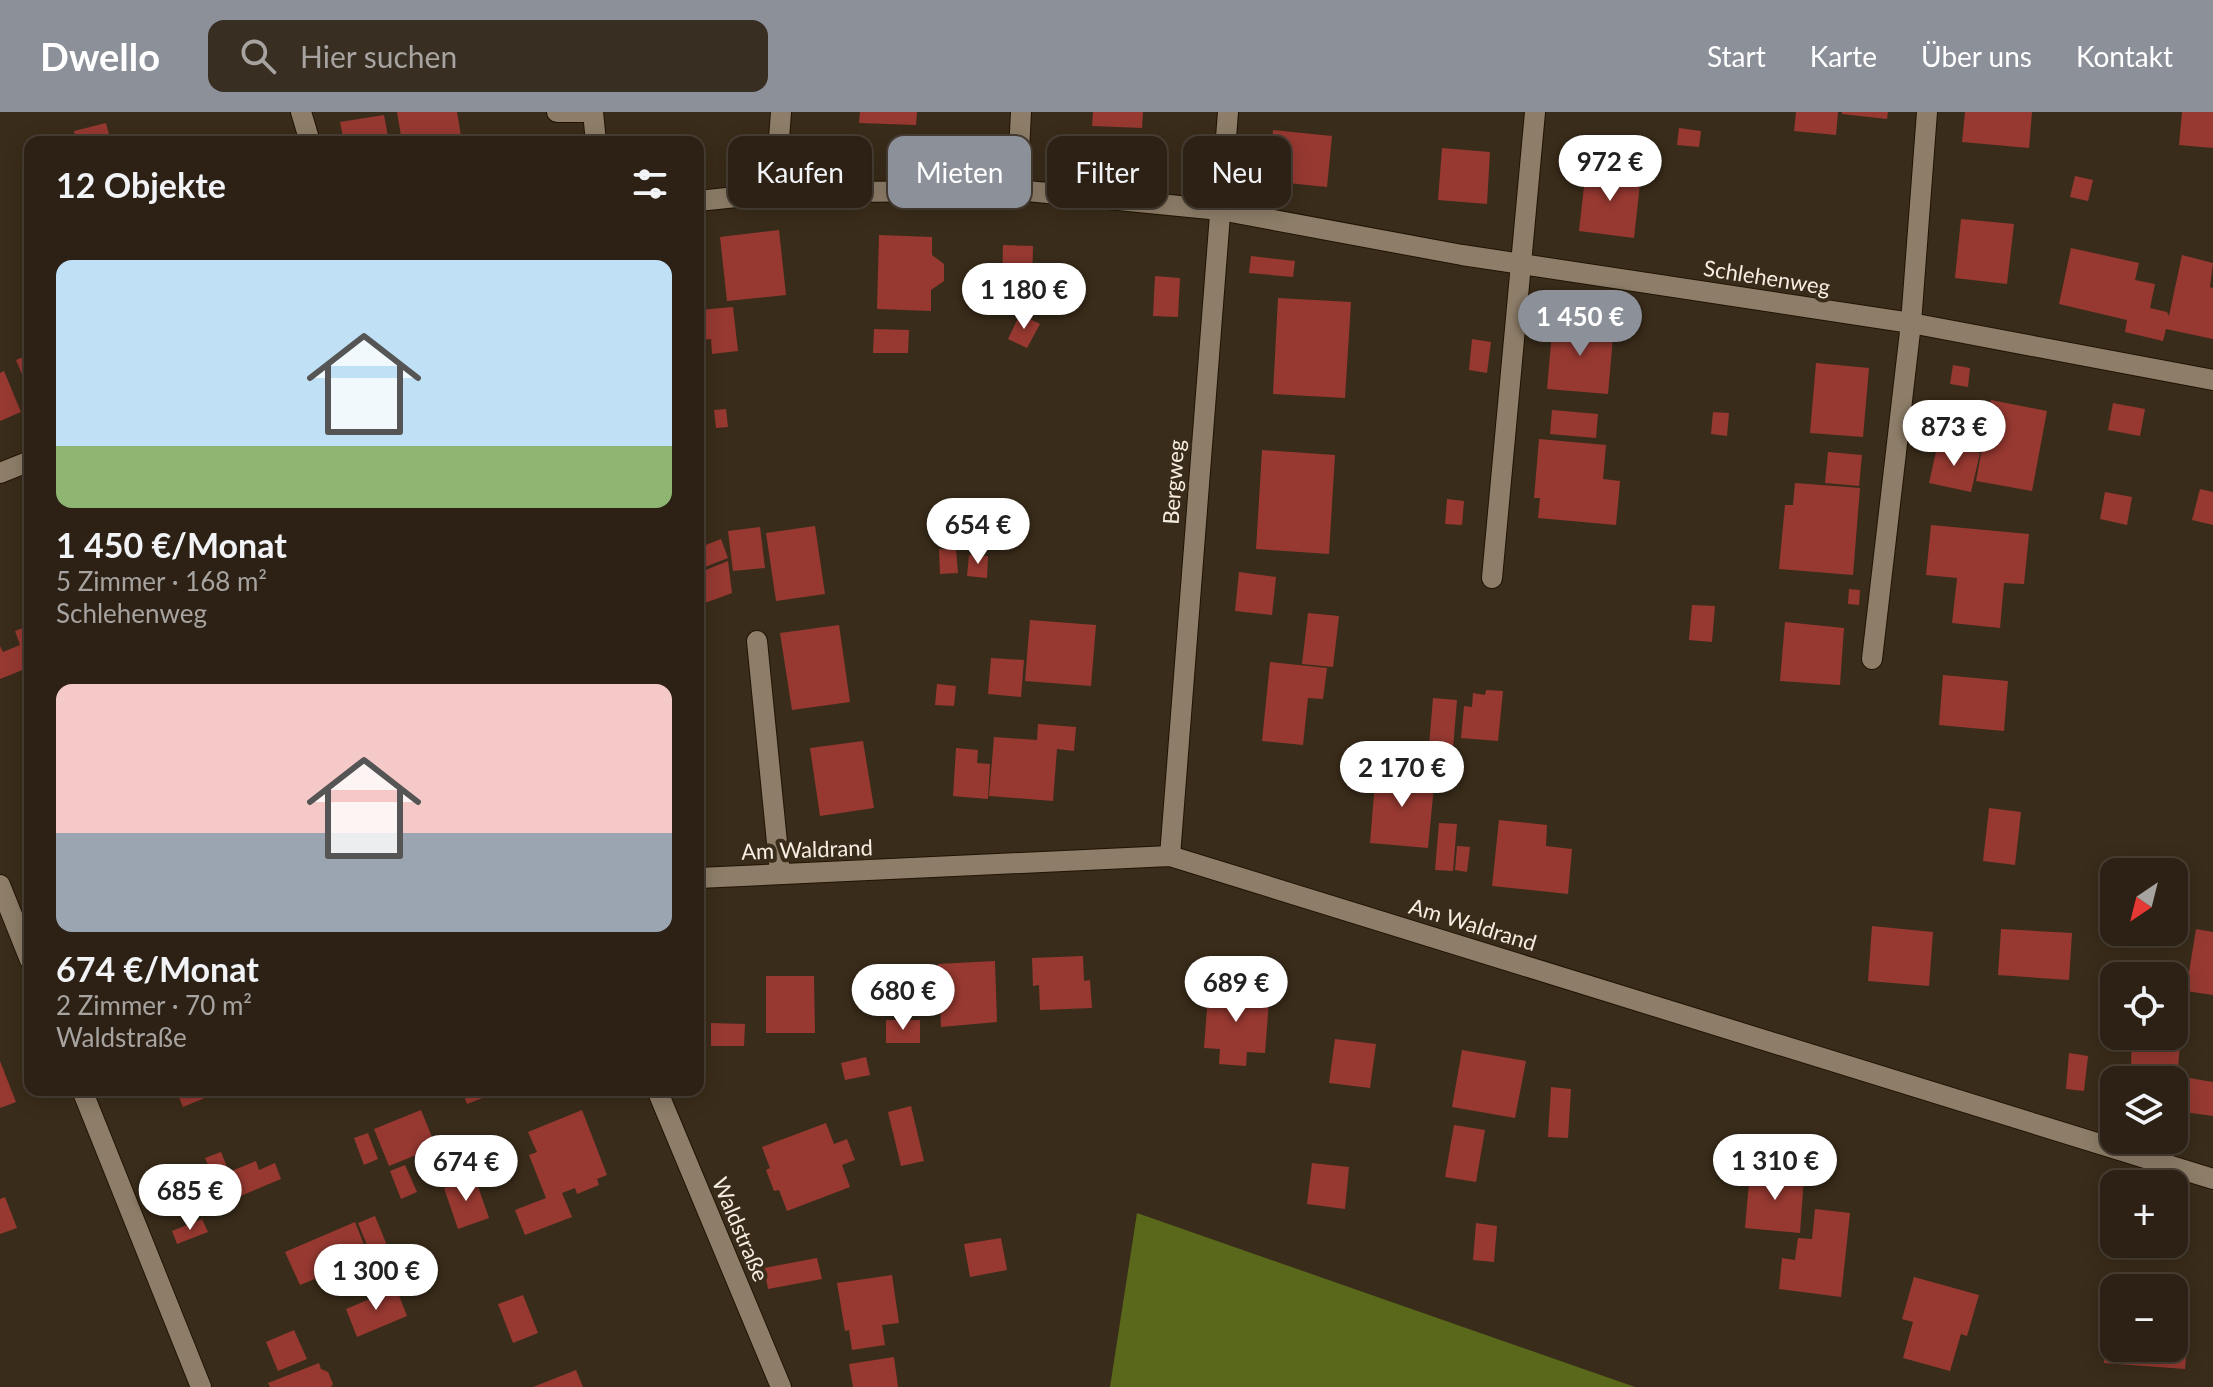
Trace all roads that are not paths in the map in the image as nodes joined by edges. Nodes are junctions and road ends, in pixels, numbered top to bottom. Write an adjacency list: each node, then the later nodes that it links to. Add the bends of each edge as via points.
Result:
1 (301, 112): 8 (street)
2 (557, 112): 9 (street, via 593,112)
3 (781, 112): 10 (street)
4 (1021, 112): 11 (street)
5 (1228, 112): 15 (street, Bergweg)
6 (1535, 112): 16 (street)
7 (1927, 112): 17 (street)
8 (308, 136)
9 (595, 136)
10 (779, 136)
11 (1020, 136)
12 (1031, 191): 15 (street, Schlehenweg)
13 (728, 198): 14 (street, Schlehenweg)
14 (704, 200)
15 (1220, 210): 16 (street, Schlehenweg); 24 (street, Bergweg)
16 (1521, 264): 17 (street, Schlehenweg); 21 (street)
17 (1911, 323): 18 (street, Schlehenweg); 23 (street)
18 (2213, 380)
19 (24, 463): 20 (street)
20 (0, 473)
21 (1492, 578)
22 (757, 641): 25 (street)
23 (1872, 659)
24 (1170, 856): 25 (street, Am Waldrand); 31 (street, Am Waldrand)
25 (780, 873): 26 (street, Am Waldrand)
26 (704, 878)
27 (0, 885): 28 (street)
28 (24, 945)
29 (84, 1096): 32 (street)
30 (660, 1096): 33 (street, Waldstraße)
31 (2213, 1179)
32 (201, 1387)
33 (781, 1387)

